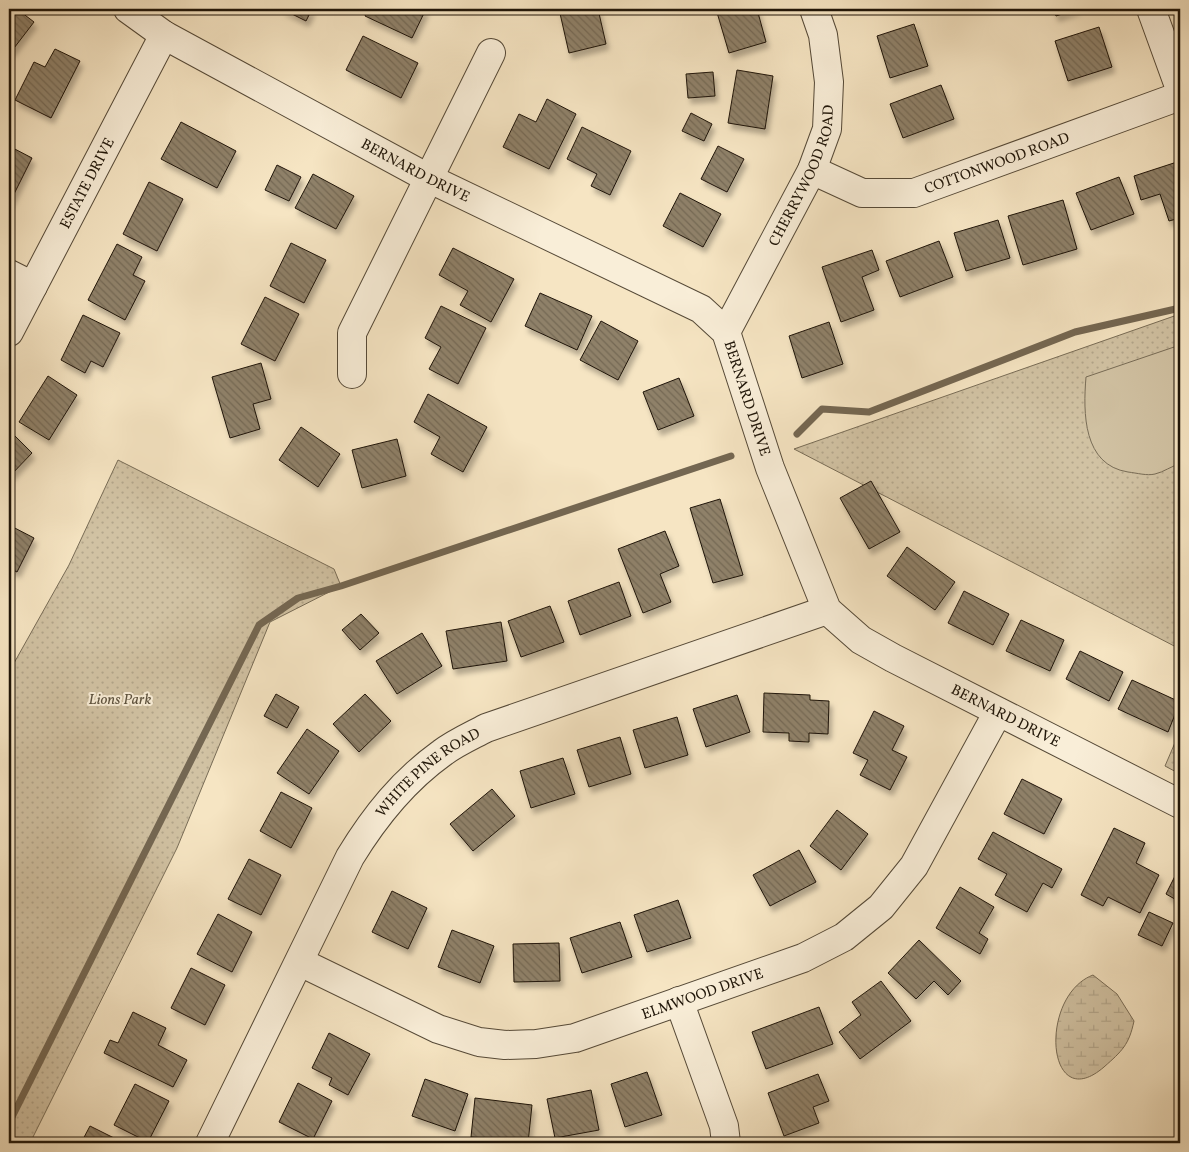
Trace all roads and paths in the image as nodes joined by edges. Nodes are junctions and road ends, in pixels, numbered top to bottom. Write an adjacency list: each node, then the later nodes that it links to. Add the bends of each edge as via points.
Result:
1 (128, 9): 4 (street, BERNARD DRIVE)
2 (814, 9): 8 (street, CHERRYWOOD ROAD, via 823,35 829,82 827,129)
3 (1151, 9): 6 (street)
4 (164, 35): 9 (street, BERNARD DRIVE); 11 (street, ESTATE DRIVE)
5 (491, 53): 9 (street)
6 (1180, 89)
7 (1180, 96): 8 (street, COTTONWOOD ROAD, via 914,193 862,193)
8 (812, 170): 13 (street, CHERRYWOOD ROAD)
9 (428, 178): 13 (street, BERNARD DRIVE, via 700,309); 14 (street, via 352,333)
10 (9, 274): 11 (street)
11 (33, 286): 12 (street, ESTATE DRIVE)
12 (9, 332)
13 (726, 332): 15 (street, BERNARD DRIVE, via 770,468)
14 (352, 374)
15 (827, 610): 16 (street, BERNARD DRIVE, via 862,640); 18 (street, WHITE PINE ROAD, via 486,728 443,752 405,782 374,819 350,857)
16 (998, 712): 17 (street, BERNARD DRIVE); 19 (street, ELMWOOD DRIVE, via 914,866 881,907 844,937 803,958)
17 (1180, 804)
18 (300, 962): 19 (street, ELMWOOD DRIVE, via 438,1029 479,1042 505,1045 575,1038); 20 (street, WHITE PINE ROAD)
19 (680, 1001): 21 (street, via 724,1126)
20 (210, 1143)
21 (726, 1143)

